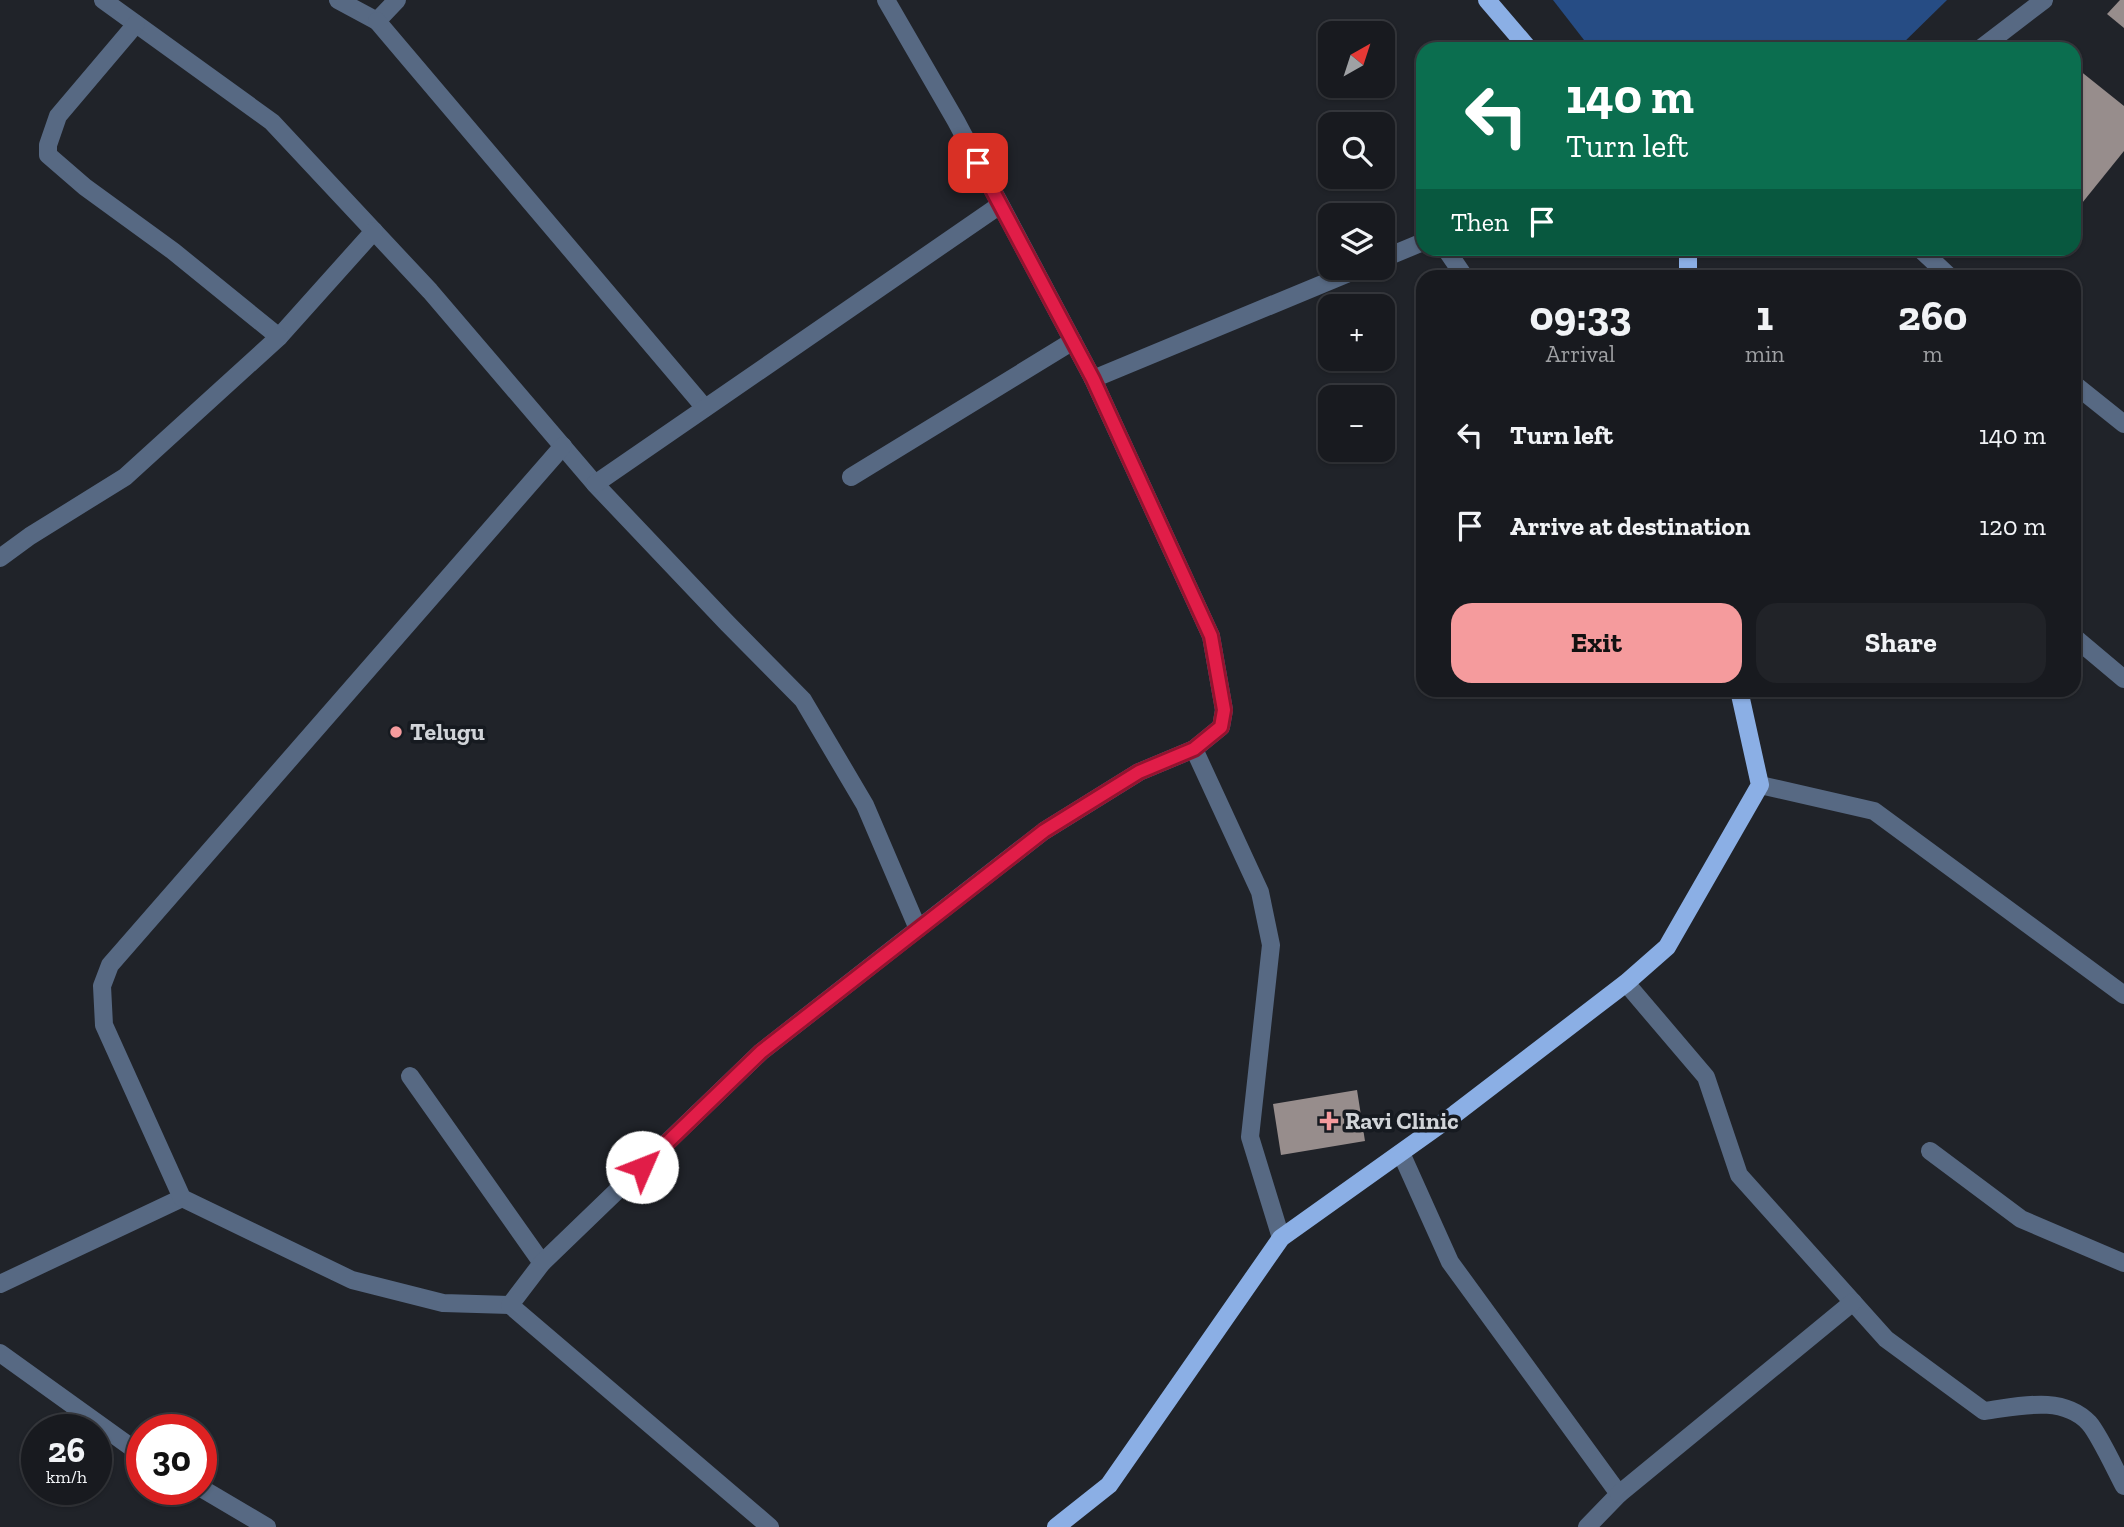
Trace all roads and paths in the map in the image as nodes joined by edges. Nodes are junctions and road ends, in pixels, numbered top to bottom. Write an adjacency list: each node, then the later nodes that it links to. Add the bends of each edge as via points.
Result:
1 (103, 0): 8 (street)
2 (338, 0): 7 (street)
3 (397, 0): 7 (street)
4 (886, 0): 11 (street)
5 (1487, 0): 9 (main road)
6 (2044, 0): 10 (street)
7 (377, 21): 22 (street)
8 (136, 24): 12 (street, via 272,122); 18 (street, via 58,116 48,155)
9 (1523, 42)
10 (1989, 42)
11 (1000, 205): 19 (street); 22 (street)
12 (374, 231): 18 (street); 24 (street)
13 (1416, 245): 14 (street)
14 (1395, 254)
15 (1928, 256): 16 (street)
16 (1943, 270)
17 (1332, 280): 20 (street)
18 (279, 337): 27 (street, via 125,477)
19 (1073, 341): 20 (street); 25 (street)
20 (1093, 379): 31 (street, via 1211,636 1224,710 1221,727)
21 (2081, 390): 23 (street)
22 (705, 408): 26 (street)
23 (2124, 424)
24 (563, 446): 26 (street); 39 (street, via 110,965 102,986 104,1025)
25 (851, 477)
26 (596, 484): 33 (street, via 803,700 865,805)
27 (0, 558)
28 (2081, 643): 29 (street)
29 (2124, 679)
30 (1741, 697): 32 (main road)
31 (1194, 749): 33 (street, via 1139,772 1044,831); 40 (street, via 1260,892 1271,945 1250,1137)
32 (1760, 785): 34 (main road, via 1667,947); 35 (street, via 1874,811)
33 (918, 929): 41 (street, via 761,1052)
34 (1626, 983): 38 (main road); 44 (street, via 1706,1077 1739,1175)
35 (2124, 995)
36 (410, 1076): 41 (street)
37 (1930, 1151): 42 (street, via 2021,1219)
38 (1401, 1153): 40 (main road); 49 (street, via 1450,1262)
39 (182, 1198): 43 (street); 45 (street, via 352,1280 443,1303)
40 (1281, 1238): 53 (main road, via 1109,1485)
41 (542, 1263): 45 (street)
42 (2124, 1263)
43 (0, 1284)
44 (1853, 1302): 48 (street, via 1886,1339 1984,1411 2042,1403 2072,1411 2089,1423); 49 (street)
45 (510, 1305): 52 (street)
46 (0, 1353): 47 (street)
47 (126, 1444)
48 (2124, 1486)
49 (1619, 1494): 54 (street)
50 (217, 1497): 51 (street)
51 (267, 1527)
52 (770, 1527)
53 (1056, 1527)
54 (1587, 1527)

